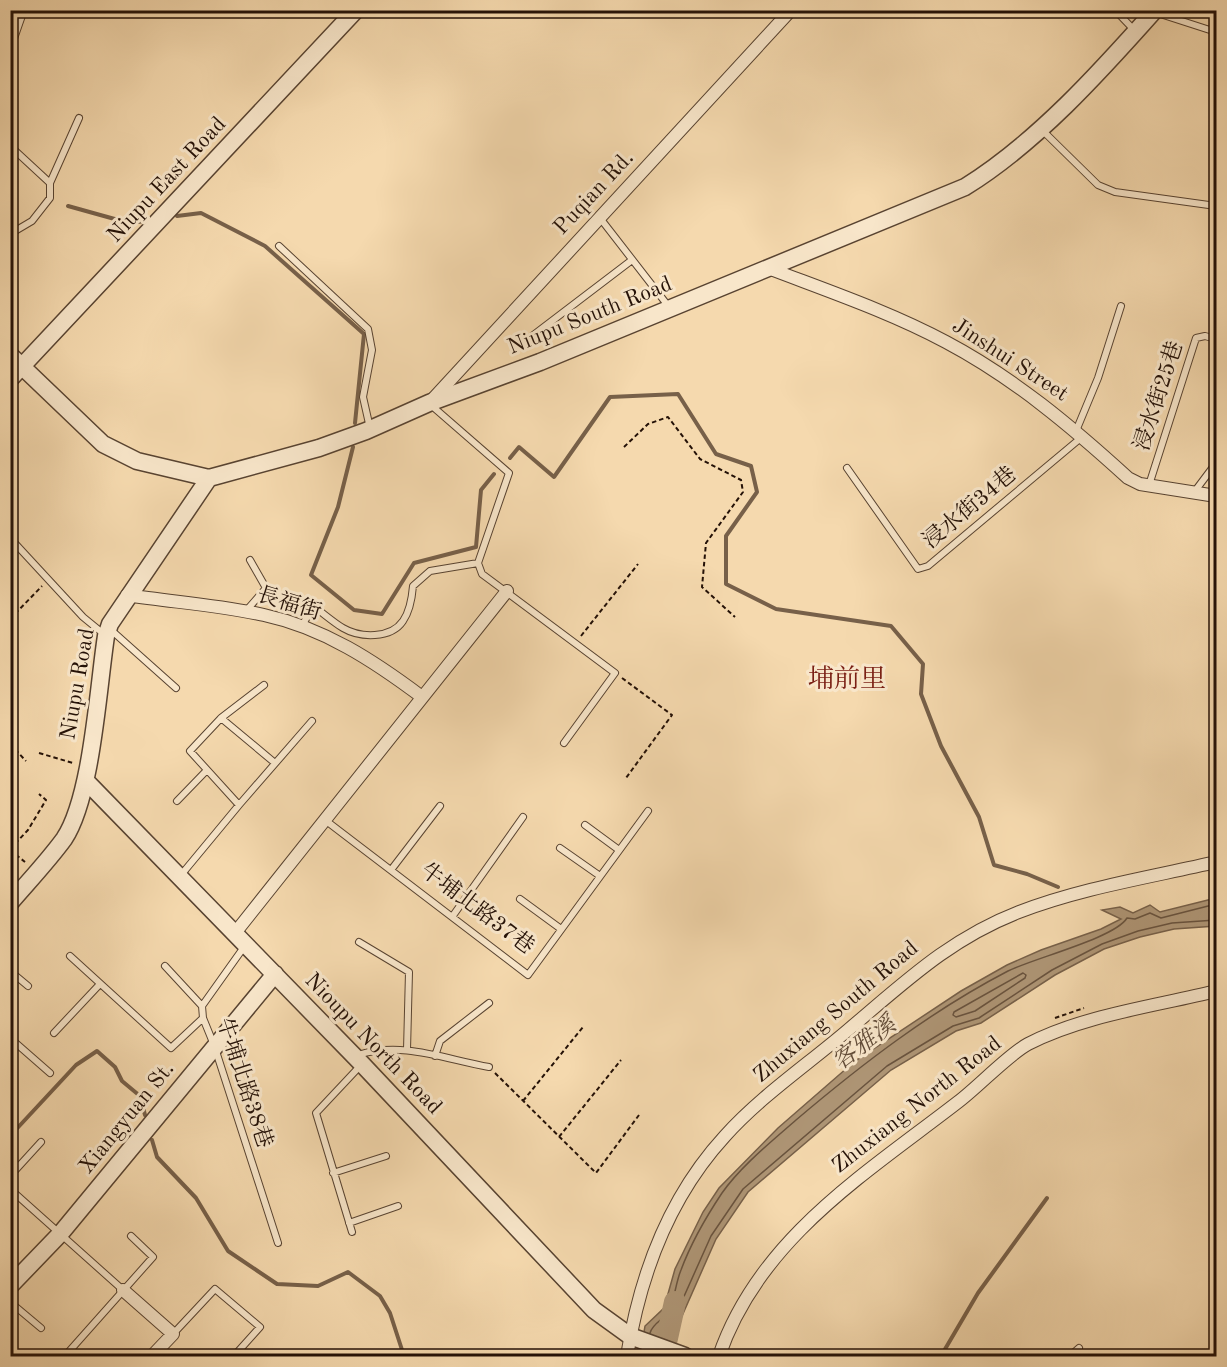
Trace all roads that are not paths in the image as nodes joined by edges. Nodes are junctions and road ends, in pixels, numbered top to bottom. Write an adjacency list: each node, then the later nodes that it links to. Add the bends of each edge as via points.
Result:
1 (24, 10): 8 (lane)
2 (356, 10): 23 (street, Niupu East Road)
3 (791, 10): 14 (street, Puqian Rd.)
4 (1115, 10): 6 (lane)
5 (1154, 11): 6 (street, Niupu South Road); 7 (lane)
6 (1135, 31): 10 (street, Niupu South Road)
7 (1216, 32)
8 (10, 50)
9 (79, 118): 12 (lane)
10 (1041, 129): 13 (lane, via 1098,185 1115,192); 18 (street, Niupu South Road, via 987,174 965,187)
11 (10, 146): 12 (lane)
12 (50, 183): 15 (lane, via 50,198 32,221)
13 (1216, 206)
14 (600, 218): 17 (lane); 24 (street, Puqian Rd.)
15 (10, 234)
16 (279, 246): 25 (lane, via 368,329 372,350 363,397)
17 (632, 260): 20 (lane); 22 (lane)
18 (768, 268): 20 (street, Niupu South Road); 26 (street, Jinshui Street, via 945,341 993,369)
19 (1121, 306): 26 (lane)
20 (670, 308): 24 (street, Niupu South Road)
21 (1216, 339): 30 (lane, 浸水街25巷, via 1196,338)
22 (523, 344)
23 (14, 367): 29 (street, Niupu South Road, via 103,444 137,461)
24 (429, 403): 25 (street, Niupu South Road); 35 (lane, via 509,472)
25 (370, 429): 29 (street, Niupu South Road, via 319,448)
26 (1079, 434): 28 (lane, 浸水街34巷, via 928,566 918,569); 30 (street, Jinshui Street, via 1128,478)
27 (1216, 463): 31 (lane)
28 (847, 468)
29 (208, 478): 37 (street, Niupu Road)
30 (1149, 485): 31 (street, Jinshui Street)
31 (1194, 493): 32 (street, Jinshui Street)
32 (1216, 496)
33 (10, 538): 40 (lane, via 83,617)
34 (250, 560): 38 (lane, via 266,588)
35 (478, 563): 36 (lane, via 482,574); 39 (lane, via 430,571 413,586 403,623 385,634 365,635 344,629 313,606)
36 (507, 591): 43 (street); 46 (lane, via 615,673)
37 (127, 595): 38 (street, 長福街); 40 (street, Niupu Road)
38 (245, 612): 39 (street, 長福街)
39 (302, 626): 43 (street, 長福街, via 374,661)
40 (107, 632): 42 (lane); 49 (street, Niupu Road)
41 (264, 685): 44 (lane)
42 (176, 688)
43 (422, 697): 55 (street)
44 (221, 718): 47 (lane); 48 (lane, via 190,751)
45 (312, 721): 47 (lane)
46 (564, 743)
47 (276, 763): 51 (lane)
48 (207, 770): 50 (lane); 51 (lane)
49 (87, 774): 61 (street, Nioupu North Road); 64 (street, Niupu Road, via 65,837)
50 (177, 801)
51 (238, 804): 61 (lane)
52 (440, 806): 60 (lane)
53 (648, 811): 58 (lane, 牛埔北路37巷)
54 (523, 818): 65 (lane)
55 (325, 819): 60 (lane, 牛埔北路37巷); 67 (street)
56 (585, 825): 58 (lane)
57 (560, 848): 62 (lane)
58 (619, 850): 62 (lane, 牛埔北路37巷)
59 (1216, 862): 103 (street, Zhuxiang South Road, via 1020,912 938,954 725,1136 695,1174 655,1246)
60 (392, 870): 65 (lane, 牛埔北路37巷)
61 (181, 876): 67 (street, Nioupu North Road)
62 (600, 876): 66 (lane, 牛埔北路37巷)
63 (520, 899): 66 (lane)
64 (10, 903)
65 (453, 917): 66 (lane, 牛埔北路37巷, via 528,975)
66 (561, 929)
67 (241, 938): 72 (street, Nioupu North Road); 77 (lane, 牛埔北路38巷)
68 (359, 942): 82 (lane, via 409,972)
69 (70, 956): 73 (lane)
70 (165, 966): 77 (lane)
71 (10, 971): 74 (lane)
72 (275, 975): 81 (street, Xiangyuan St.); 84 (street, Nioupu North Road)
73 (100, 984): 78 (lane, via 171,1048); 79 (lane)
74 (28, 986)
75 (1216, 991): 110 (street, Zhuxiang North Road, via 1066,1028 1026,1045 810,1218 756,1281)
76 (489, 1002): 83 (lane, via 440,1041)
77 (202, 1006): 78 (lane, 牛埔北路38巷)
78 (203, 1018): 81 (lane, 牛埔北路38巷)
79 (54, 1033)
80 (10, 1038): 86 (lane)
81 (214, 1045): 95 (street, Xiangyuan St.); 97 (lane, 牛埔北路38巷)
82 (406, 1050): 83 (lane); 84 (lane, via 374,1050)
83 (435, 1056): 85 (lane)
84 (358, 1060): 89 (lane, via 316,1113); 103 (street, Nioupu North Road, via 594,1310)
85 (489, 1067)
86 (50, 1073)
87 (41, 1142): 90 (lane)
88 (386, 1156): 89 (lane)
89 (333, 1173): 93 (lane)
90 (10, 1176)
91 (10, 1189): 95 (lane)
92 (398, 1206): 93 (lane)
93 (349, 1223): 94 (lane)
94 (351, 1232)
95 (61, 1233): 98 (street, Xiangyuan St.); 99 (lane)
96 (131, 1236): 99 (lane, via 153,1257)
97 (278, 1243)
98 (10, 1286)
99 (123, 1290): 102 (street); 105 (lane)
100 (10, 1302): 101 (lane)
101 (41, 1328)
102 (173, 1334): 106 (street); 107 (lane, via 215,1288 260,1327)
103 (630, 1335): 108 (street, Zhuxiang South Road); 109 (street, Nioupu North Road)
104 (1079, 1348): 111 (lane)
105 (65, 1356)
106 (152, 1356)
107 (234, 1356)
108 (627, 1356)
109 (685, 1356)
110 (719, 1356)
111 (1070, 1356)

